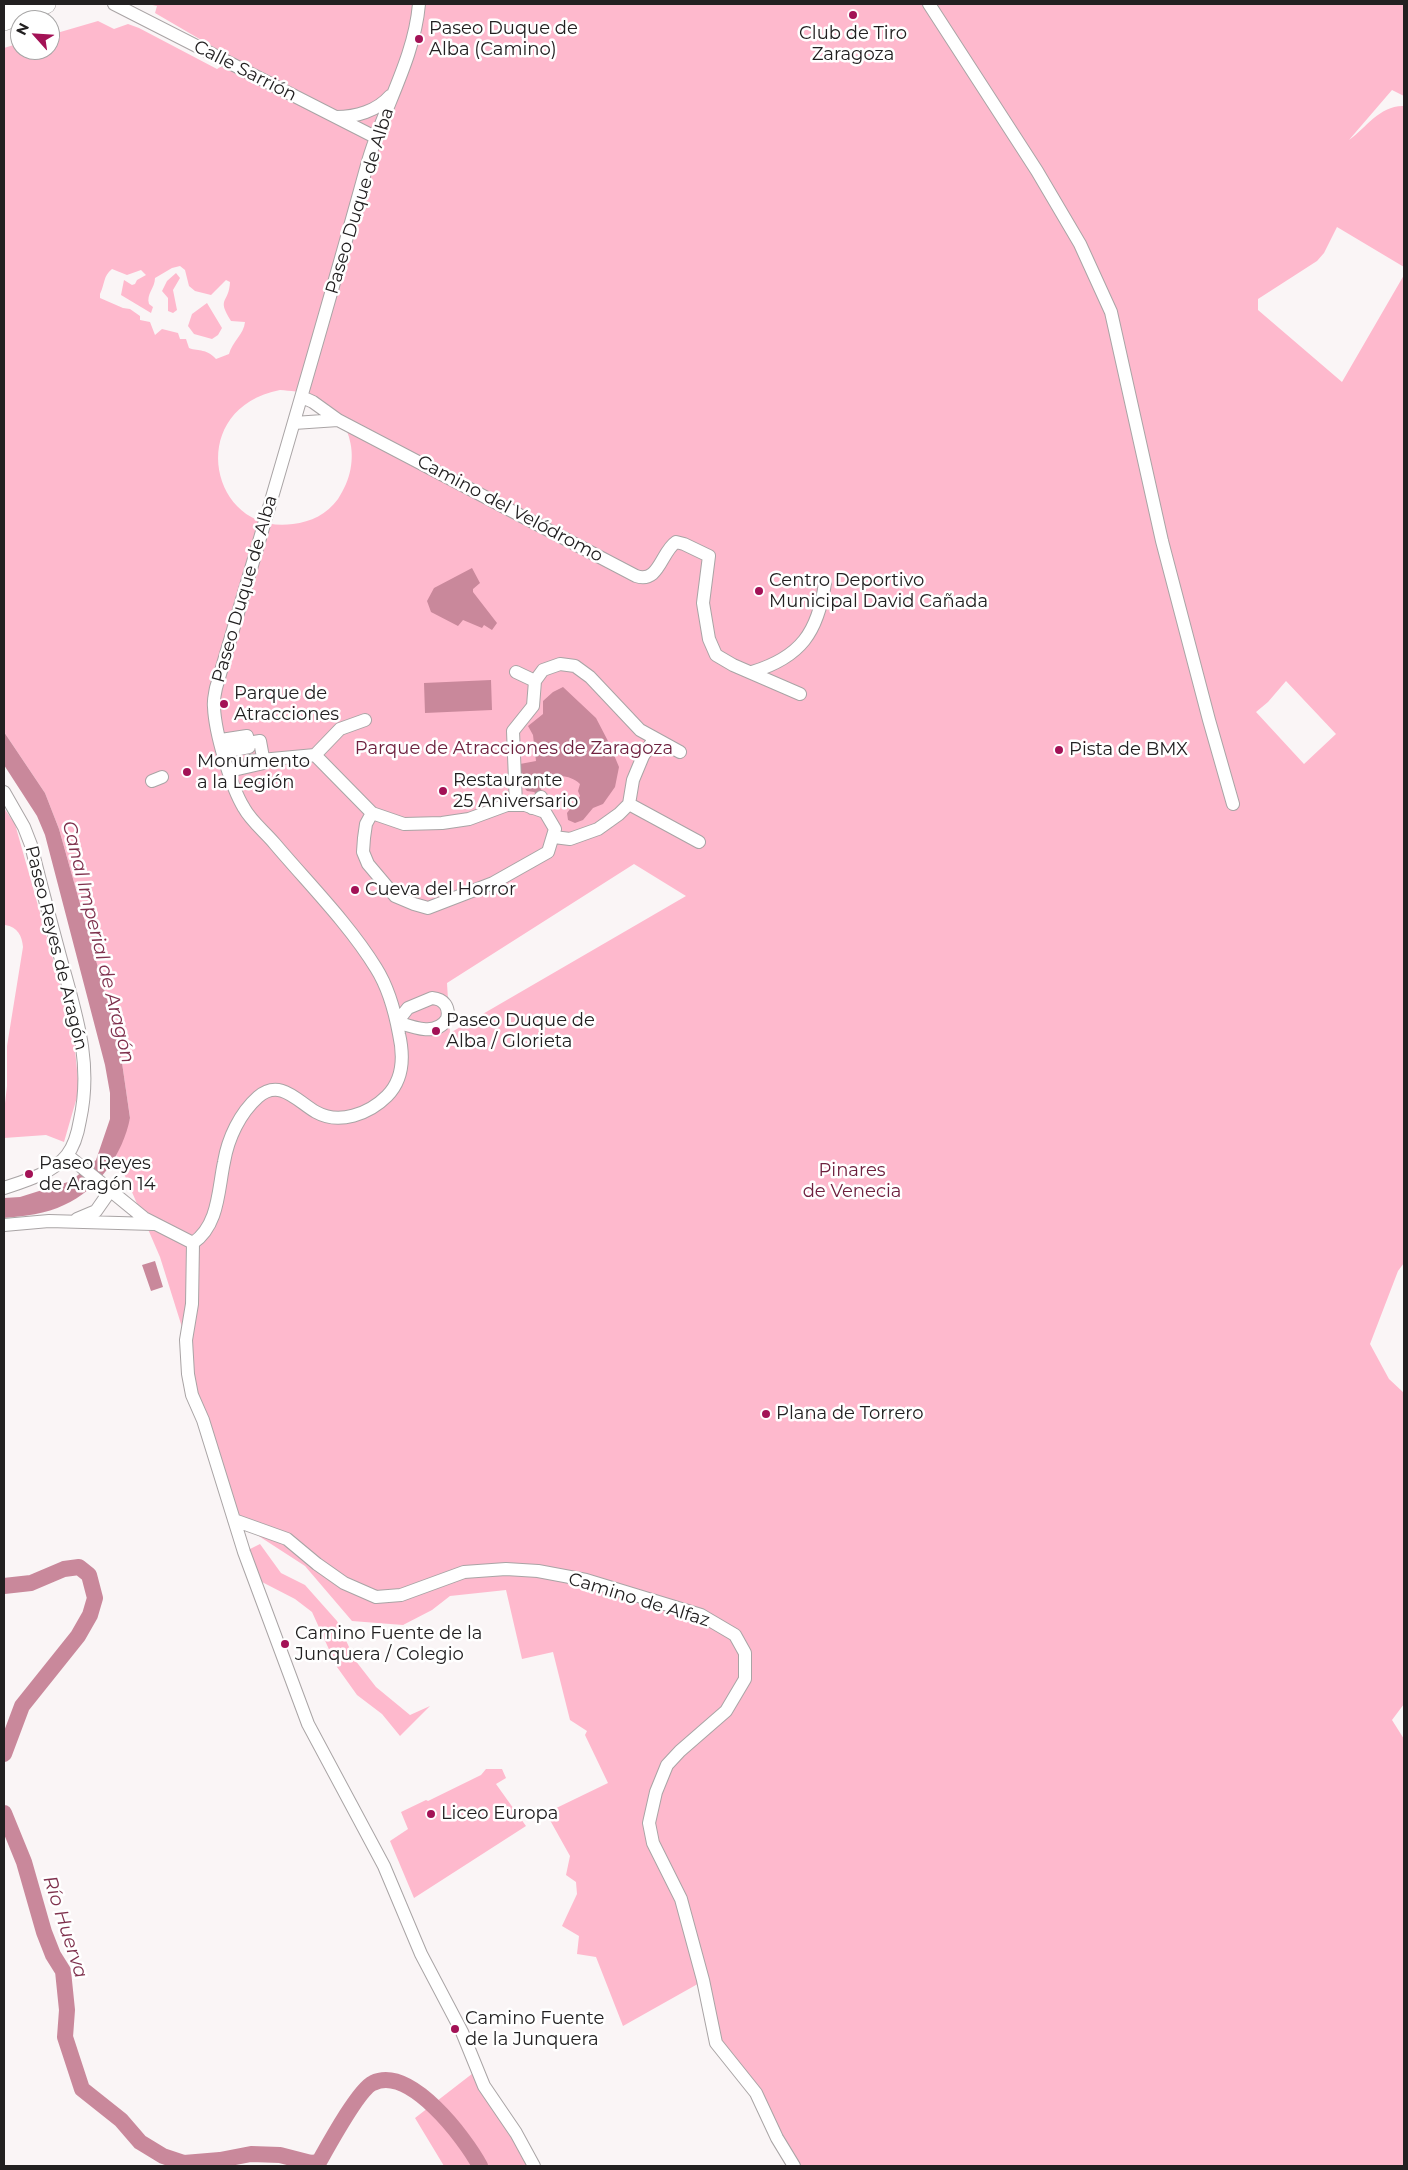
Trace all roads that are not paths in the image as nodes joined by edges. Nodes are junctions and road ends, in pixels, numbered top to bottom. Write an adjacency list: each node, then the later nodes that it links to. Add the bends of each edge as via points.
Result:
1 (10, 4): 6 (highway)
2 (46, 4): 7 (highway)
3 (419, 4): 8 (street, Paseo Duque de Alba, via 412,44)
4 (929, 4): 28 (street, via 1037,171 1080,244 1111,312 1162,541)
5 (117, 5): 9 (street, Calle Sarrión)
6 (4, 6)
7 (4, 21)
8 (394, 92): 9 (street, via 371,111); 10 (street, Paseo Duque de Alba)
9 (335, 117): 10 (street, Calle Sarrión)
10 (375, 137): 11 (street, Paseo Duque de Alba)
11 (302, 397): 12 (street, Camino del Velódromo); 13 (street, Paseo Duque de Alba)
12 (338, 420): 13 (street); 16 (street, Camino del Velódromo, via 638,576 647,577 656,571 676,542 709,556 703,603 709,639 716,655)
13 (294, 424): 24 (street, Paseo Duque de Alba, via 215,695 214,710)
14 (825, 583): 16 (street, via 821,609 807,638 788,656)
15 (516, 672): 17 (street)
16 (752, 672): 18 (street)
17 (534, 681): 20 (street, via 543,670 560,664 575,666 601,687 640,730); 29 (street, via 534,706 513,731)
18 (800, 694)
19 (365, 720): 23 (street, via 340,729)
20 (654, 739): 22 (street); 27 (street, via 633,780)
21 (255, 752): 23 (street); 24 (street); 24 (street, via 247,736)
22 (680, 752)
23 (315, 755): 31 (street)
24 (223, 758): 34 (street, Paseo Duque de Alba, via 245,810 355,938 377,969)
25 (4, 792): 37 (street, Paseo Reyes de Aragón, via 31,845 80,1030 86,1070 85,1093 78,1134)
26 (541, 797): 30 (street)
27 (629, 804): 32 (street, via 598,829 570,839); 33 (street)
28 (1233, 804)
29 (516, 805): 30 (street); 31 (street, via 442,823 404,824)
30 (532, 808): 32 (street, via 545,812 555,829)
31 (372, 813): 32 (street, via 364,838 363,852 368,864 395,896 428,908 493,883 548,852)
32 (554, 838)
33 (699, 842)
34 (391, 1003): 35 (street); 36 (street, Paseo Duque de Alba)
35 (408, 1008): 36 (street); 36 (street, via 435,998 446,1005 448,1016 445,1022 429,1029)
36 (397, 1022): 43 (street, Paseo Duque de Alba, via 402,1054 400,1076 387,1096 367,1110 344,1118 326,1116 277,1089 260,1095 252,1103 236,1126 227,1148 213,1216)
37 (67, 1156): 38 (street); 39 (street, Paseo Reyes de Aragón, via 55,1166)
38 (106, 1187): 40 (street, via 96,1211); 41 (street)
39 (4, 1188)
40 (67, 1221): 41 (street); 42 (street)
41 (153, 1224): 43 (street)
42 (4, 1225)
43 (193, 1243): 44 (street, via 192,1304 186,1340 188,1374)
44 (234, 1520): 45 (street, via 312,1732 384,1866 421,1954 462,2032 484,2086); 46 (street, Camino de Alfaz, via 287,1539 344,1583 376,1597 401,1595 464,1572 538,1571 586,1580 701,1615 735,1635 745,1652 745,1679 726,1711 667,1765 656,1792 649,1823 653,1843 681,1899 716,2043 756,2093)
45 (534, 2166)
46 (794, 2166)

